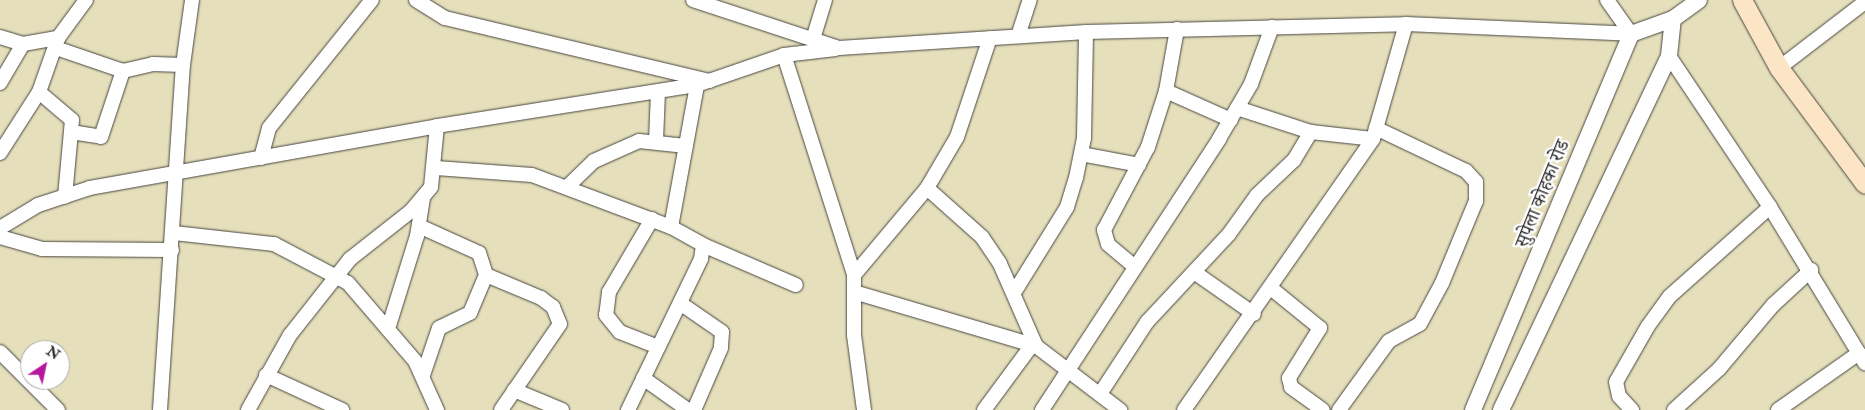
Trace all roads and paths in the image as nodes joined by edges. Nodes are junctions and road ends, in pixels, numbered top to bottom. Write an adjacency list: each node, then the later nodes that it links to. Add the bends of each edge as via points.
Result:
1 (86, 0): 22 (street)
2 (192, 0): 27 (street)
3 (372, 0): 45 (street, via 269,128)
4 (416, 0): 30 (street, via 445,18)
5 (693, 0): 21 (street)
6 (825, 0): 21 (street)
7 (1030, 0): 18 (street)
8 (1608, 0): 17 (street)
9 (1699, 0): 12 (street)
10 (1742, 0): 28 (main road)
11 (1865, 2): 28 (street)
12 (1673, 19): 17 (street); 26 (street)
13 (1406, 24): 14 (street); 17 (street); 40 (street)
14 (1272, 27): 15 (street); 36 (street)
15 (1177, 29): 16 (street); 33 (street)
16 (1086, 32): 18 (street); 44 (street)
17 (1630, 34): 104 (street, सुपेला कोहका रोड)
18 (1018, 36): 20 (street)
19 (0, 37): 23 (street)
20 (990, 38): 24 (street); 51 (street, via 957,137)
21 (812, 39): 24 (street)
22 (57, 43): 23 (street); 29 (street); 34 (street)
23 (24, 44): 31 (street)
24 (839, 48): 25 (street)
25 (784, 55): 30 (street); 66 (street)
26 (1669, 56): 54 (street); 86 (street)
27 (183, 65): 29 (street, via 153,64); 48 (street)
28 (1779, 68): 49 (main road)
29 (122, 70): 38 (street, via 101,137)
30 (715, 82): 32 (street)
31 (0, 83)
32 (697, 85): 35 (street); 42 (street)
33 (1166, 91): 36 (street); 46 (street)
34 (39, 92): 38 (street, via 70,115); 43 (street)
35 (658, 92): 37 (street); 41 (street)
36 (1234, 114): 39 (street); 63 (street)
37 (437, 126): 45 (street); 47 (street)
38 (71, 132): 52 (street)
39 (1311, 132): 40 (street); 65 (street, via 1294,160 1256,195)
40 (1374, 134): 70 (street); 103 (street, via 1466,170 1476,182 1476,201 1442,283 1420,324 1389,341)
41 (656, 141): 42 (street); 50 (street, via 639,141 594,161)
42 (686, 146): 57 (street)
43 (0, 153)
44 (1081, 154): 46 (street); 71 (street, via 1067,207)
45 (260, 158): 48 (street)
46 (1139, 164): 63 (street, via 1104,230 1108,244)
47 (436, 168): 50 (street, via 494,168); 53 (street)
48 (178, 172): 52 (street); 59 (street)
49 (1865, 184)
50 (568, 186): 55 (street)
51 (927, 188): 66 (street); 71 (street, via 982,238)
52 (65, 197): 58 (street, via 38,205)
53 (423, 198): 56 (street); 68 (street, via 363,245)
54 (1770, 207): 64 (street); 105 (street, via 1670,296 1648,326 1616,382 1619,396)
55 (652, 219): 57 (street); 77 (street, via 609,292 606,315 620,332)
56 (419, 226): 67 (street, via 479,253); 75 (street)
57 (670, 227): 61 (street)
58 (0, 228)
59 (174, 233): 62 (street); 68 (street, via 274,244)
60 (0, 237): 62 (street, via 42,249)
61 (703, 245): 69 (street); 73 (street, via 701,259)
62 (172, 250): 87 (street)
63 (1135, 267): 80 (street)
64 (1810, 270): 79 (street); 106 (street, via 1774,305 1719,369)
65 (1194, 272): 74 (street); 85 (street, via 1132,341)
66 (854, 274): 72 (street)
67 (486, 275): 82 (street, via 470,313 439,328); 84 (street, via 541,298 559,316 555,333)
68 (337, 278): 75 (street, via 357,291); 81 (street, via 290,335)
69 (796, 285)
70 (1272, 289): 74 (street); 102 (street, via 1320,328 1289,378 1291,387)
71 (1015, 291): 76 (street)
72 (854, 292): 76 (street); 97 (street)
73 (680, 303): 77 (street); 96 (street, via 711,321 723,337)
74 (1254, 314): 101 (street)
75 (388, 329): 82 (street)
76 (1034, 345): 80 (street); 98 (street)
77 (658, 347): 83 (street)
78 (0, 352): 88 (street)
79 (1862, 358): 107 (street)
80 (1069, 371): 85 (street); 99 (street)
81 (266, 375): 89 (street); 90 (street)
82 (423, 375): 91 (street)
83 (643, 378): 94 (street); 95 (street)
84 (514, 390): 92 (street); 93 (street)
85 (1100, 394): 100 (street)
86 (1506, 408)
87 (163, 409)
88 (58, 410)
89 (248, 410)
90 (342, 410)
91 (437, 410)
92 (501, 410)
93 (562, 410)
94 (628, 410)
95 (688, 410)
96 (694, 410)
97 (864, 410)
98 (984, 410)
99 (1042, 410)
100 (1120, 410)
101 (1184, 410)
102 (1323, 410)
103 (1339, 410)
104 (1473, 410)
105 (1632, 410)
106 (1674, 410)
107 (1778, 410)

